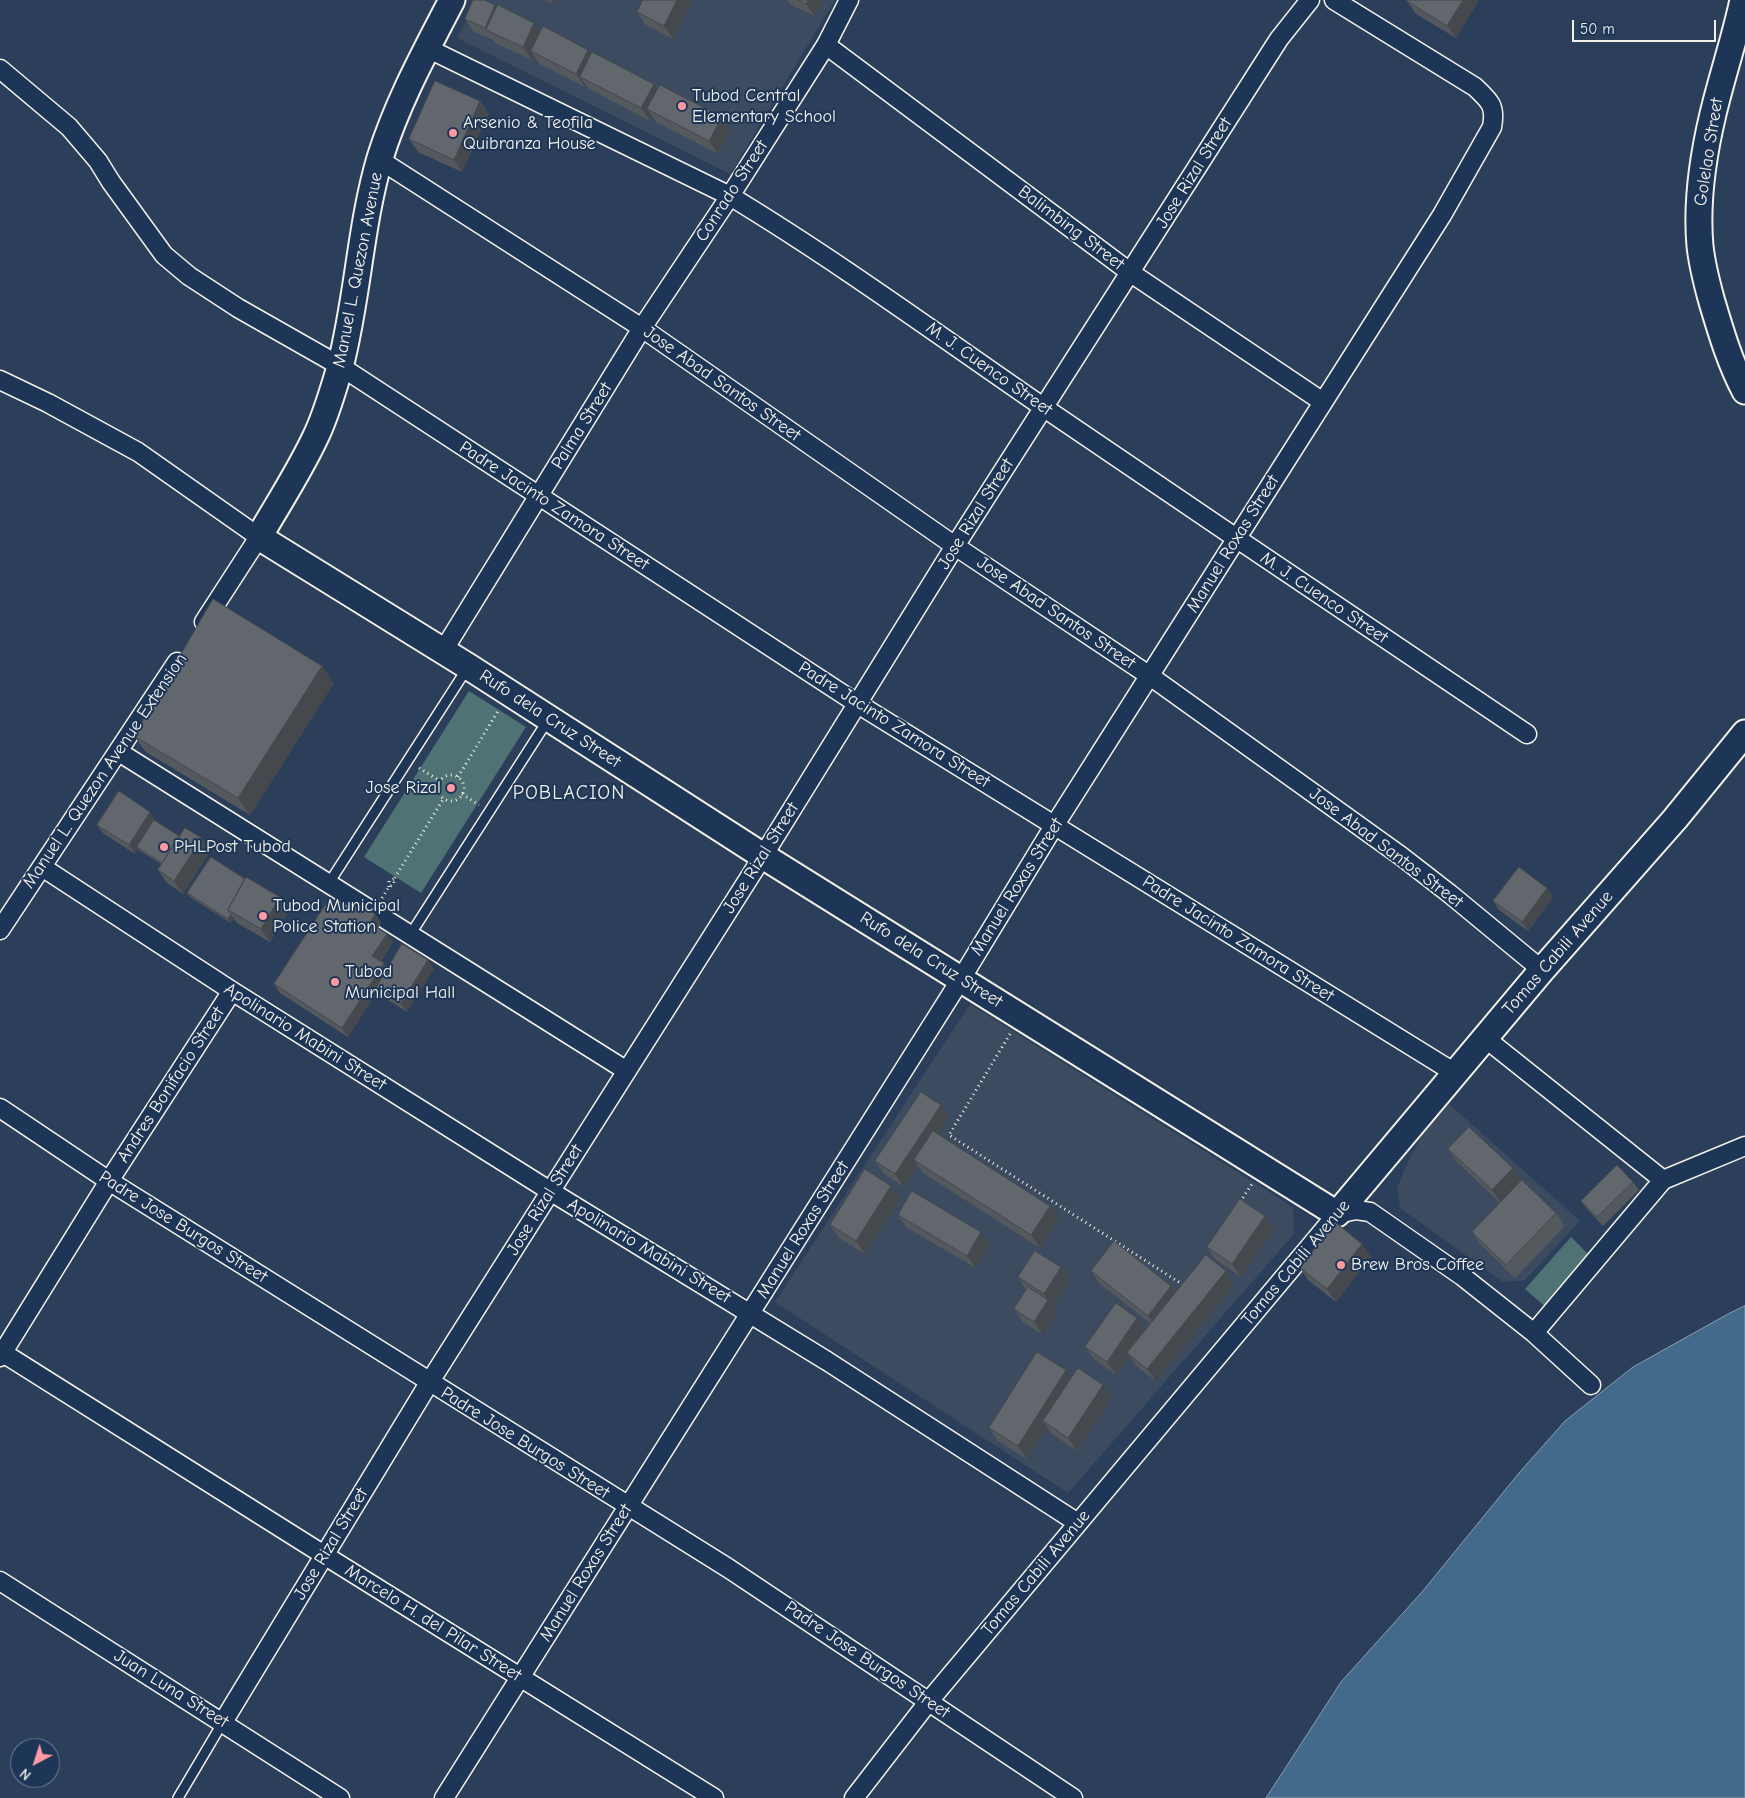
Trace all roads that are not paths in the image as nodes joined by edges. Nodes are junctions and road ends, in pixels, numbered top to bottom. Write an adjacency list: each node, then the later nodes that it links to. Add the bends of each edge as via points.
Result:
1 (452, 0): 8 (street, Manuel L. Quezon Avenue)
2 (849, 0): 7 (street, Conrado Street)
3 (1310, 0): 12 (street, Jose Rizal Street, via 1279,39)
4 (1334, 0): 17 (street, Manuel Roxas Street, via 1476,87 1489,100 1494,112 1492,127 1442,215)
5 (1743, 0): 6 (street, Golelao Street)
6 (1741, 27): 16 (street, Golelao Street, via 1713,113 1699,216 1700,247 1707,283 1722,337)
7 (826, 45): 11 (street, Conrado Street); 12 (street, Balimbing Street)
8 (428, 48): 10 (street, Manuel L. Quezon Avenue, via 392,121); 11 (street, M. J. Cuenco Street)
9 (0, 69): 14 (street, Padre Jacinto Zamora Street, via 57,115 78,137 164,255 189,276 238,308)
10 (380, 160): 13 (street, Jose Abad Santos Street); 14 (street, Manuel L. Quezon Avenue)
11 (730, 196): 13 (street, Conrado Street); 18 (street, M. J. Cuenco Street, via 851,273)
12 (1131, 273): 17 (street, Balimbing Street); 18 (street, Jose Rizal Street)
13 (642, 328): 19 (street, Palma Street); 22 (street, Jose Abad Santos Street)
14 (340, 366): 19 (street, Padre Jacinto Zamora Street); 20 (street, Manuel L. Quezon Avenue, via 316,438)
15 (0, 380): 20 (street, via 138,452)
16 (1745, 391)
17 (1323, 402): 21 (street, Manuel Roxas Street)
18 (1044, 407): 21 (street, M. J. Cuenco Street); 22 (street, Jose Rizal Street)
19 (539, 496): 23 (street, Palma Street); 26 (street, Padre Jacinto Zamora Street)
20 (259, 537): 23 (street, Rufo dela Cruz Street); 30 (street, Manuel L. Quezon Avenue Extension)
21 (1237, 539): 25 (street, Manuel Roxas Street); 29 (street, M. J. Cuenco Street)
22 (956, 546): 25 (street, Jose Abad Santos Street); 26 (street, Jose Rizal Street)
23 (443, 651): 24 (street, Rufo dela Cruz Street)
24 (468, 667): 27 (street, Rufo dela Cruz Street); 34 (lane)
25 (1150, 676): 31 (street, Manuel Roxas Street); 37 (street, Jose Abad Santos Street, via 1401,856)
26 (858, 704): 31 (street, Padre Jacinto Zamora Street); 32 (street, Jose Rizal Street)
27 (549, 718): 32 (street, Rufo dela Cruz Street); 36 (lane)
28 (1745, 733): 37 (street, Tomas Cabili Avenue)
29 (1526, 734)
30 (119, 752): 33 (street, Manuel L. Quezon Avenue Extension); 34 (street)
31 (1054, 826): 38 (street, Manuel Roxas Street); 42 (street, Padre Jacinto Zamora Street)
32 (763, 856): 38 (street, Rufo dela Cruz Street); 41 (street, Jose Rizal Street)
33 (42, 867): 35 (street, Manuel L. Quezon Avenue Extension); 39 (street, Apolinario Mabini Street)
34 (330, 883): 36 (street)
35 (0, 930)
36 (410, 935): 41 (street)
37 (1542, 970): 40 (street, Tomas Cabili Avenue)
38 (961, 979): 48 (street, Rufo dela Cruz Street); 49 (street, Manuel Roxas Street)
39 (232, 991): 46 (street, Andres Bonifacio Street); 47 (street, Apolinario Mabini Street)
40 (1485, 1038): 42 (street, Tomas Cabili Avenue); 45 (street)
41 (627, 1071): 47 (street, Jose Rizal Street)
42 (1455, 1072): 48 (street, Tomas Cabili Avenue)
43 (0, 1108): 46 (street, Padre Jose Burgos Street)
44 (1745, 1146): 45 (street)
45 (1663, 1180): 50 (street)
46 (109, 1181): 51 (street, Andres Bonifacio Street); 52 (street, Padre Jose Burgos Street)
47 (550, 1191): 49 (street, Apolinario Mabini Street); 52 (street, Jose Rizal Street)
48 (1337, 1214): 50 (street, via 1356,1210 1370,1212 1462,1276); 55 (street, Tomas Cabili Avenue)
49 (751, 1313): 54 (street, Manuel Roxas Street); 55 (street, Apolinario Mabini Street)
50 (1534, 1334): 53 (street)
51 (1, 1354): 56 (street, Marcelo H. del Pilar Street)
52 (429, 1382): 54 (street, Padre Jose Burgos Street); 56 (street, Jose Rizal Street)
53 (1591, 1385)
54 (628, 1507): 58 (street, Manuel Roxas Street); 59 (street, Padre Jose Burgos Street, via 728,1568)
55 (1078, 1523): 59 (street, Tomas Cabili Avenue)
56 (324, 1555): 58 (street, Marcelo H. del Pilar Street); 60 (street, Jose Rizal Street)
57 (0, 1581): 60 (street, Juan Luna Street)
58 (520, 1677): 63 (street, Manuel Roxas Street); 64 (street, Marcelo H. del Pilar Street)
59 (929, 1701): 65 (street, Tomas Cabili Avenue); 66 (street, Padre Jose Burgos Street)
60 (222, 1722): 61 (lane); 62 (street, Juan Luna Street)
61 (178, 1798)
62 (340, 1798)
63 (444, 1798)
64 (714, 1798)
65 (854, 1798)
66 (1073, 1798)

